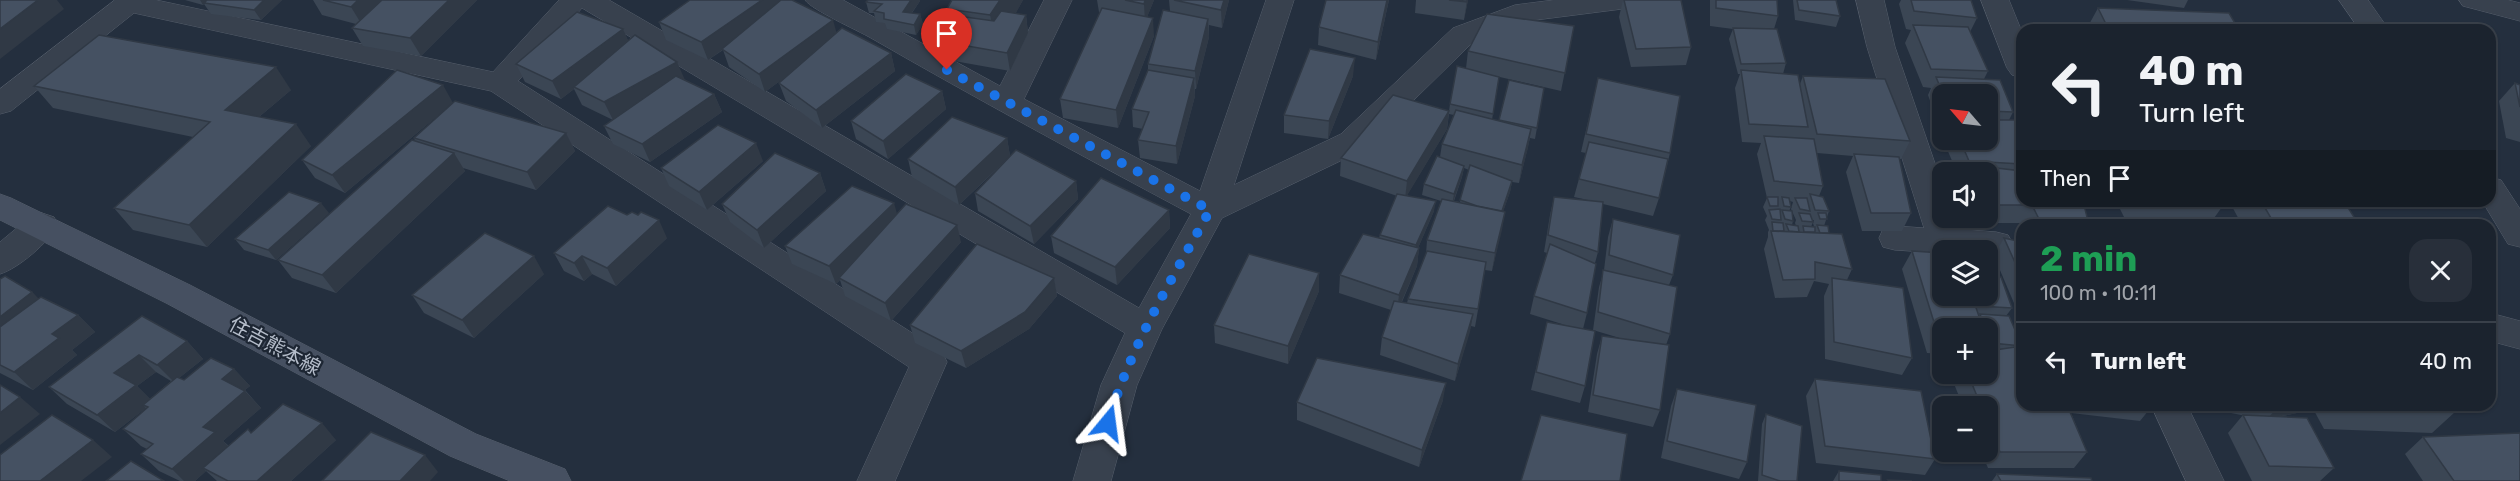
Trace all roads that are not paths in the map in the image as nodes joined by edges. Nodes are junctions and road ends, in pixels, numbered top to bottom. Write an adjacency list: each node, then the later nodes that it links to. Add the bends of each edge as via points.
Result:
1 (574, 0): 16 (street)
2 (588, 0): 27 (street)
3 (819, 0): 11 (street)
4 (1058, 0): 17 (street)
5 (1280, 0): 21 (street)
6 (1622, 0): 12 (street)
7 (1870, 0): 25 (street, via 1881,48)
8 (1995, 0): 15 (street)
9 (2353, 0): 14 (street)
10 (2474, 0): 13 (street)
11 (852, 7): 17 (street)
12 (1516, 7): 21 (street, via 1463,35 1352,142)
13 (2520, 12)
14 (2371, 24)
15 (2016, 53)
16 (500, 83): 18 (street, via 129,3); 32 (street, via 929,362)
17 (1007, 103): 21 (street)
18 (0, 104)
19 (2496, 197): 23 (street)
20 (0, 206): 22 (main road, 住吉熊本線)
21 (1210, 210): 27 (street)
22 (42, 225): 26 (street); 31 (main road, 住吉熊本線, via 463,445)
23 (2520, 235)
24 (1895, 238): 25 (street)
25 (1945, 240)
26 (0, 261)
27 (1145, 328): 33 (street, via 1119,385)
28 (2496, 329): 29 (street)
29 (2520, 335)
30 (2172, 411): 34 (street)
31 (552, 481)
32 (876, 481)
33 (1092, 481)
34 (2205, 481)

